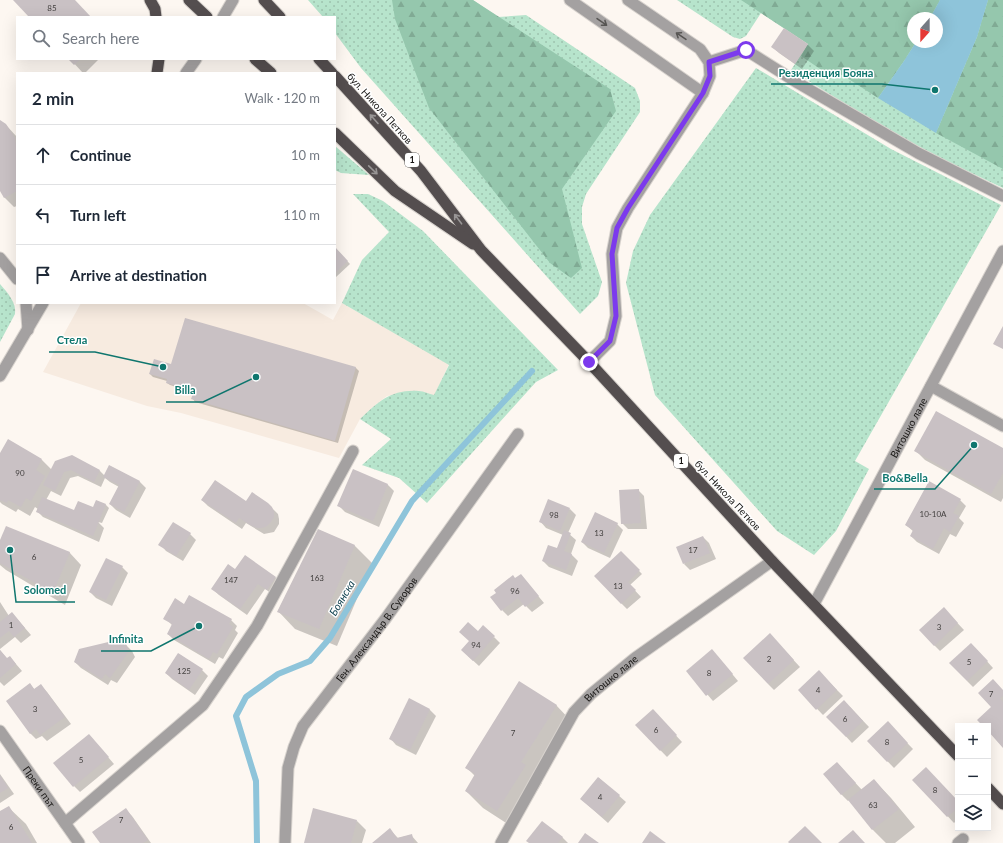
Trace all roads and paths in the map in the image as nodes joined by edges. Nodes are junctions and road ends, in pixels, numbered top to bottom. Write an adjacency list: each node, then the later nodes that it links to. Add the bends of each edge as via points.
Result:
1 (150, 0): 7 (highway)
2 (189, 0): 8 (highway)
3 (233, 0): 9 (street)
4 (264, 0): 10 (highway)
5 (570, 0): 21 (street, one-way to 21)
6 (628, 0): 15 (street, one-way to 6, via 700,49)
7 (156, 16)
8 (206, 16)
9 (224, 16)
10 (279, 16)
11 (159, 60): 16 (highway)
12 (195, 60): 17 (street)
13 (256, 60): 18 (highway)
14 (320, 60): 19 (highway, бул. Никола Петков)
15 (709, 62): 21 (street, via 710,76); 23 (street, via 746,50 905,146)
16 (157, 72)
17 (187, 72)
18 (270, 72)
19 (331, 72)
20 (336, 77): 24 (highway, бул. Никола Петков / 1, one-way to 20, via 421,171)
21 (703, 93): 31 (street, via 617,228 612,254 616,316 610,341)
22 (336, 134): 24 (highway, бул. Никола Петков / 1, one-way to 24, via 395,191)
23 (1003, 196)
24 (481, 250): 31 (highway, бул. Никола Петков / 1)
25 (1003, 251): 33 (street, Витошко лале)
26 (0, 258): 27 (street)
27 (16, 278)
28 (26, 304): 30 (street)
29 (42, 304): 30 (street)
30 (28, 330): 32 (street)
31 (589, 362): 37 (highway, бул. Никола Петков / 1)
32 (0, 376)
33 (931, 386): 34 (street); 38 (street, Витошко лале)
34 (1003, 426)
35 (518, 434): 45 (street, Ген. Александър В. Суворов, via 386,618 303,726 288,768)
36 (353, 451): 43 (street, via 257,626 203,705)
37 (772, 561): 38 (highway, бул. Никола Петков / 1); 46 (street, Витошко лале, via 635,658 574,712)
38 (814, 604): 40 (highway, бул. Никола Петков / 1)
39 (0, 731): 43 (street, Преки път)
40 (955, 753)
41 (991, 791): 42 (highway)
42 (1003, 804)
43 (65, 823): 44 (street, Преки път)
44 (79, 843)
45 (285, 843)
46 (500, 843)

